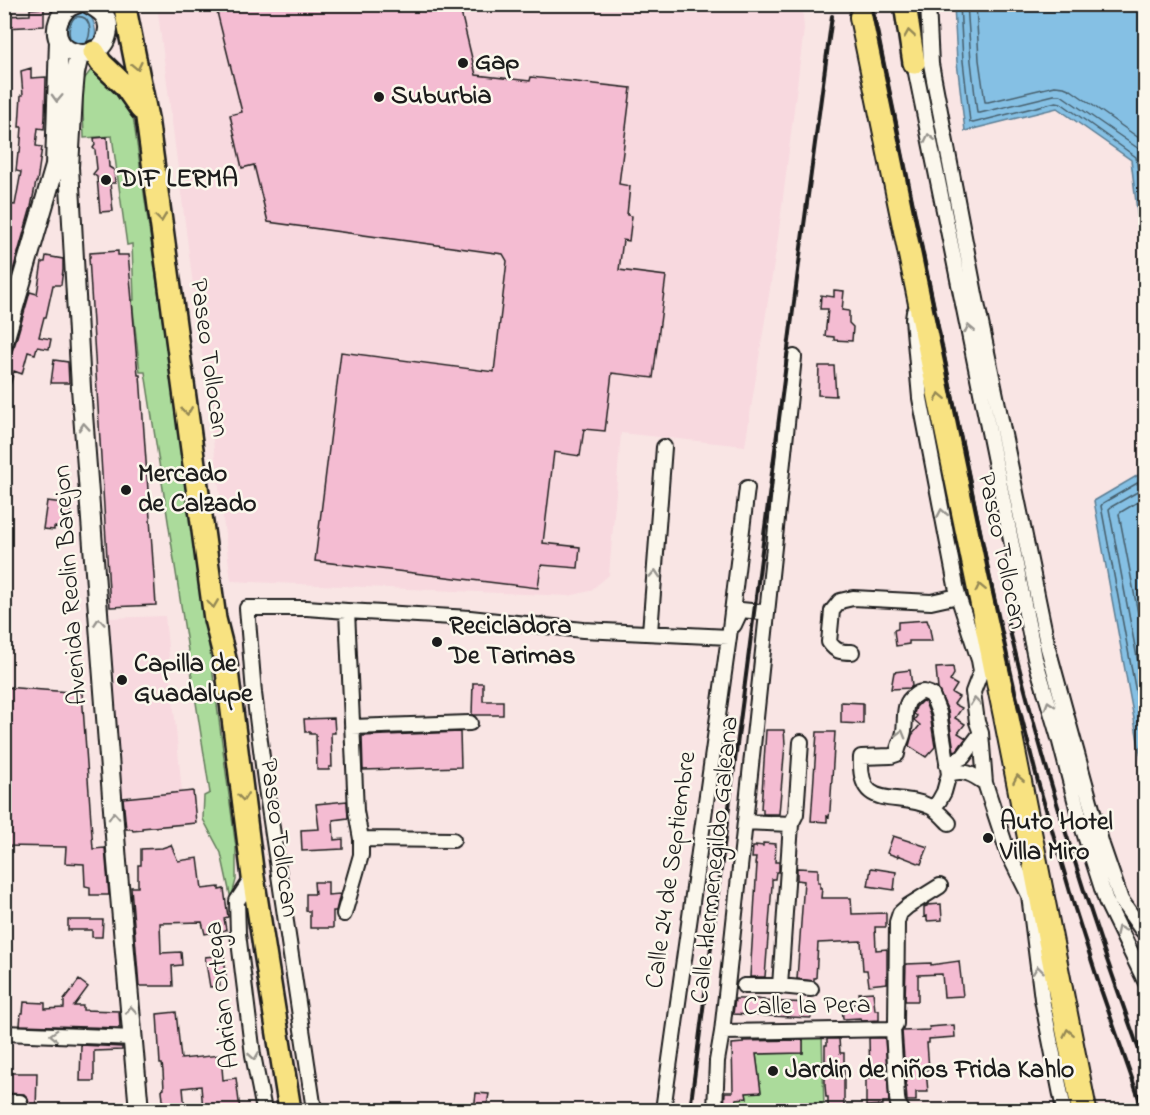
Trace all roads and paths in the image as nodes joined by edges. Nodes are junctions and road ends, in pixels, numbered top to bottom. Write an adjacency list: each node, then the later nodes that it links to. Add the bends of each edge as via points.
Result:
1 (53, 4): 8 (main road)
2 (76, 4): 8 (main road, via 61,16)
3 (89, 4): 7 (main road)
4 (905, 4): 10 (highway, one-way to 4)
5 (928, 4): 39 (street, via 933,75 1048,648 1102,845 1121,900)
6 (861, 11): 13 (highway, Paseo Tollocan)
7 (118, 13): 9 (main road, Avenida Reolin Barejon, via 102,46); 11 (highway, Paseo Tollocan, one-way to 11)
8 (58, 33): 9 (main road, via 70,52); 12 (main road, one-way to 12)
9 (86, 53): 11 (highway, via 125,86); 12 (main road, Avenida Reolin Barejon, via 75,73)
10 (914, 63): 40 (street, one-way to 10, via 1107,901 1035,658)
11 (147, 118): 36 (highway, Paseo Tollocan, one-way to 36)
12 (62, 167): 14 (main road); 47 (main road, Avenida Reolin Barejon, one-way to 12)
13 (919, 294): 18 (street, one-way to 13, via 920,398 913,319); 58 (highway, Paseo Tollocan, one-way to 13)
14 (5, 340)
15 (794, 357): 20 (street, Calle Hermenegildo Galeana)
16 (664, 447): 21 (street, one-way to 16)
17 (747, 488): 22 (street, Calle 24 de Septiembre)
18 (958, 596): 23 (street, via 931,602 853,598 840,601 832,611 829,642 833,648); 26 (street, one-way to 18, via 973,692 981,671 980,660)
19 (347, 611): 21 (street); 25 (street); 53 (street, via 247,608 265,781)
20 (767, 614): 22 (street, via 741,610); 31 (street, Calle Hermenegildo Galeana)
21 (650, 632): 22 (street)
22 (729, 637): 54 (street, Calle 24 de Septiembre)
23 (852, 652)
24 (470, 723): 25 (street)
25 (352, 727): 34 (street)
26 (981, 733): 28 (street); 29 (street)
27 (801, 742): 33 (street, via 796,814)
28 (948, 769): 29 (street, via 972,774); 30 (street, via 944,792); 30 (street, one-way to 28, via 870,792 860,772 861,757 897,754 910,698 922,692 932,695 939,713)
29 (985, 783): 57 (street, one-way to 29, via 1042,999 1029,895 1008,853)
30 (933, 808): 32 (street)
31 (746, 822): 33 (street); 45 (street, Calle Hermenegildo Galeana)
32 (949, 823)
33 (791, 824): 42 (street)
34 (361, 839): 35 (street); 38 (street, via 361,855)
35 (453, 840)
36 (253, 877): 51 (street, Adrian Ortega, one-way to 51, via 237,901 238,933); 52 (highway, Paseo Tollocan)
37 (940, 886): 44 (street, via 908,906 897,922)
38 (344, 914)
39 (1146, 932)
40 (1146, 983)
41 (744, 986): 42 (street)
42 (780, 986): 43 (street)
43 (811, 989)
44 (893, 1029): 45 (street, Calle la Pera); 56 (street, via 897,1098)
45 (722, 1032): 55 (street, Calle Hermenegildo Galeana)
46 (4, 1033): 47 (street, one-way to 46)
47 (134, 1038): 50 (main road, Avenida Reolin Barejon)
48 (4, 1102): 49 (street)
49 (20, 1102)
50 (139, 1110)
51 (264, 1110)
52 (290, 1110)
53 (314, 1110)
54 (663, 1110)
55 (715, 1110)
56 (902, 1110)
57 (1064, 1110)
58 (1084, 1110)

